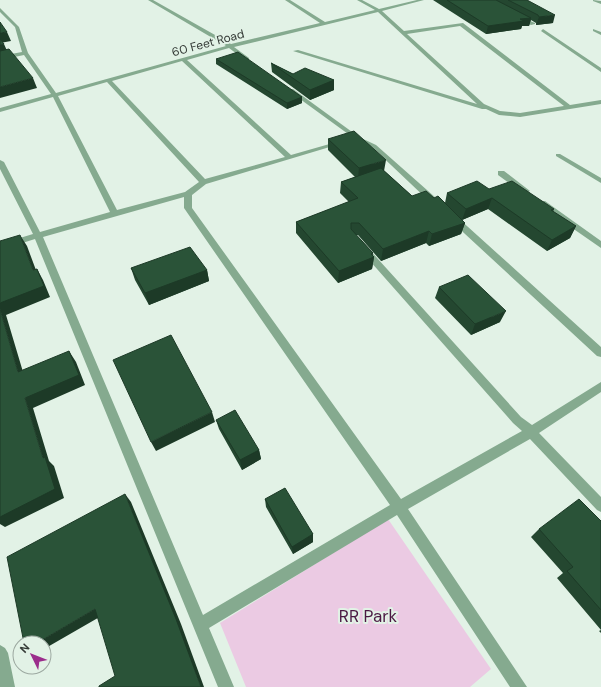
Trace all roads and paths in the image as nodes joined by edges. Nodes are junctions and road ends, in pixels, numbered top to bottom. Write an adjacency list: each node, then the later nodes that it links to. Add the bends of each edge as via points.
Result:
1 (150, 0): 16 (street)
2 (287, 0): 10 (street)
3 (359, 0): 7 (street)
4 (422, 0): 7 (street, 60 Feet Road)
5 (595, 0): 6 (street)
6 (601, 3)
7 (378, 10): 10 (street, 60 Feet Road); 14 (street)
8 (1, 11): 18 (street, via 17,27)
9 (513, 14): 11 (street)
10 (326, 24): 16 (street, 60 Feet Road)
11 (533, 24)
12 (543, 30): 22 (street)
13 (595, 30): 15 (street)
14 (404, 33): 27 (street, via 461,24); 29 (street, via 482,104)
15 (601, 34)
16 (230, 46): 20 (street, 60 Feet Road); 21 (street)
17 (296, 51): 29 (street)
18 (25, 53): 19 (street); 25 (street)
19 (0, 58)
20 (183, 59): 23 (street, 60 Feet Road); 32 (street)
21 (255, 64)
22 (601, 70)
23 (108, 80): 25 (street, 60 Feet Road); 36 (street)
24 (286, 87): 30 (street)
25 (54, 94): 28 (street, 60 Feet Road); 39 (street)
26 (601, 102): 27 (street)
27 (570, 107): 29 (street, via 520,115)
28 (0, 110)
29 (499, 113)
30 (357, 138): 32 (street); 38 (street, via 374,146)
31 (558, 156): 35 (street)
32 (289, 157): 36 (street)
33 (0, 162): 41 (street)
34 (501, 173): 43 (street)
35 (601, 181)
36 (203, 182): 37 (street)
37 (188, 194): 39 (street); 49 (street, via 188,208)
38 (438, 205)
39 (115, 212): 41 (street)
40 (450, 215): 45 (street)
41 (38, 236): 44 (street); 50 (street)
42 (360, 244): 47 (street, via 517,420)
43 (601, 245)
44 (0, 247)
45 (601, 353)
46 (601, 386): 47 (street)
47 (531, 432): 48 (street); 49 (street)
48 (601, 506)
49 (399, 507): 50 (street); 54 (street)
50 (200, 625): 53 (street)
51 (0, 653): 52 (street)
52 (7, 687)
53 (226, 687)
54 (519, 687)

